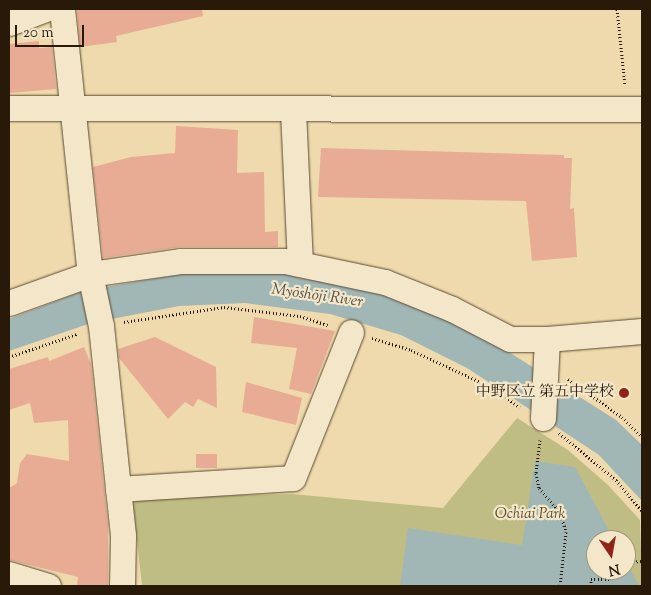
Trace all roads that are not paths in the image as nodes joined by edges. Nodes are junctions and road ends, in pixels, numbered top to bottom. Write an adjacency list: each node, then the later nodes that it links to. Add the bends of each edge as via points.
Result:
1 (46, 9): 3 (street)
2 (62, 9): 5 (street)
3 (9, 23)
4 (9, 108): 5 (street)
5 (70, 109): 7 (street); 9 (street)
6 (635, 109): 7 (street)
7 (293, 110): 8 (street)
8 (300, 264): 9 (street, via 180,261); 13 (street, via 385,282 460,312 510,339)
9 (91, 278): 10 (street); 15 (street, via 101,324)
10 (9, 303)
11 (642, 331): 13 (street)
12 (351, 332): 15 (street, via 293,478)
13 (547, 339): 14 (street, via 548,371)
14 (543, 420)
15 (118, 489): 18 (street, via 123,536)
16 (9, 574): 17 (street)
17 (48, 586)
18 (122, 586)

